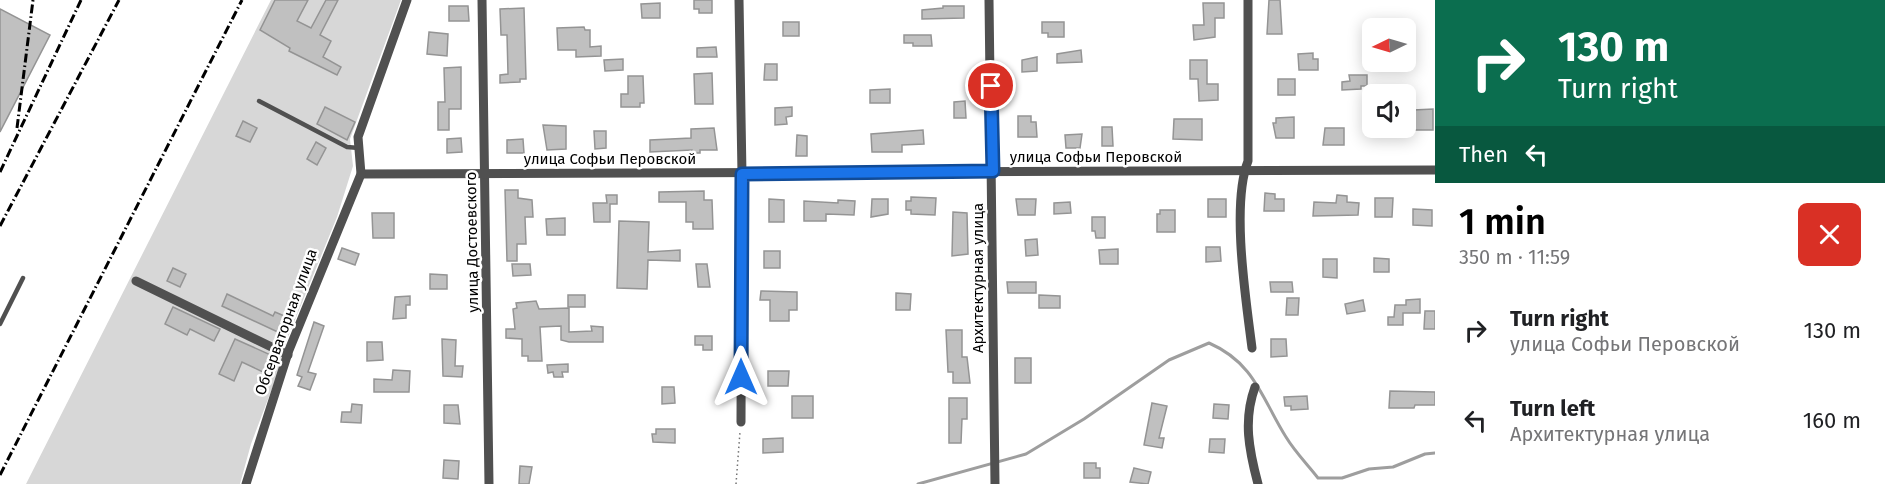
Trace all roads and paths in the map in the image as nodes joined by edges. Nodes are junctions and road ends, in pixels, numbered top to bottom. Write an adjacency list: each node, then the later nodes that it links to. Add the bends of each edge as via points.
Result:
1 (407, 0): 7 (street, via 358,137)
2 (482, 0): 12 (street, улица Достоевского)
3 (739, 0): 13 (street)
4 (989, 0): 9 (street, Архитектурная улица)
5 (1248, 0): 10 (street, via 1248,161)
6 (259, 101): 7 (lane, via 347,147)
7 (359, 148): 11 (street)
8 (1435, 170): 10 (street, улица Софьи Перовской)
9 (993, 171): 10 (street, улица Софьи Перовской); 13 (street, улица Софьи Перовской); 21 (street, Архитектурная улица)
10 (1244, 173): 17 (street, via 1240,207)
11 (361, 174): 12 (street, улица Софьи Перовской); 18 (street, Обсерваторная улица)
12 (486, 174): 13 (street, улица Софьи Перовской); 23 (street, улица Достоевского)
13 (742, 174): 20 (street)
14 (23, 278): 16 (lane)
15 (136, 281): 18 (street)
16 (0, 324)
17 (1252, 348)
18 (288, 355): 22 (street, Обсерваторная улица)
19 (1255, 387): 25 (street, via 1247,408 1248,448)
20 (741, 422): 24 (path)
21 (995, 481)
22 (246, 484)
23 (489, 484)
24 (736, 484)
25 (1257, 484)

